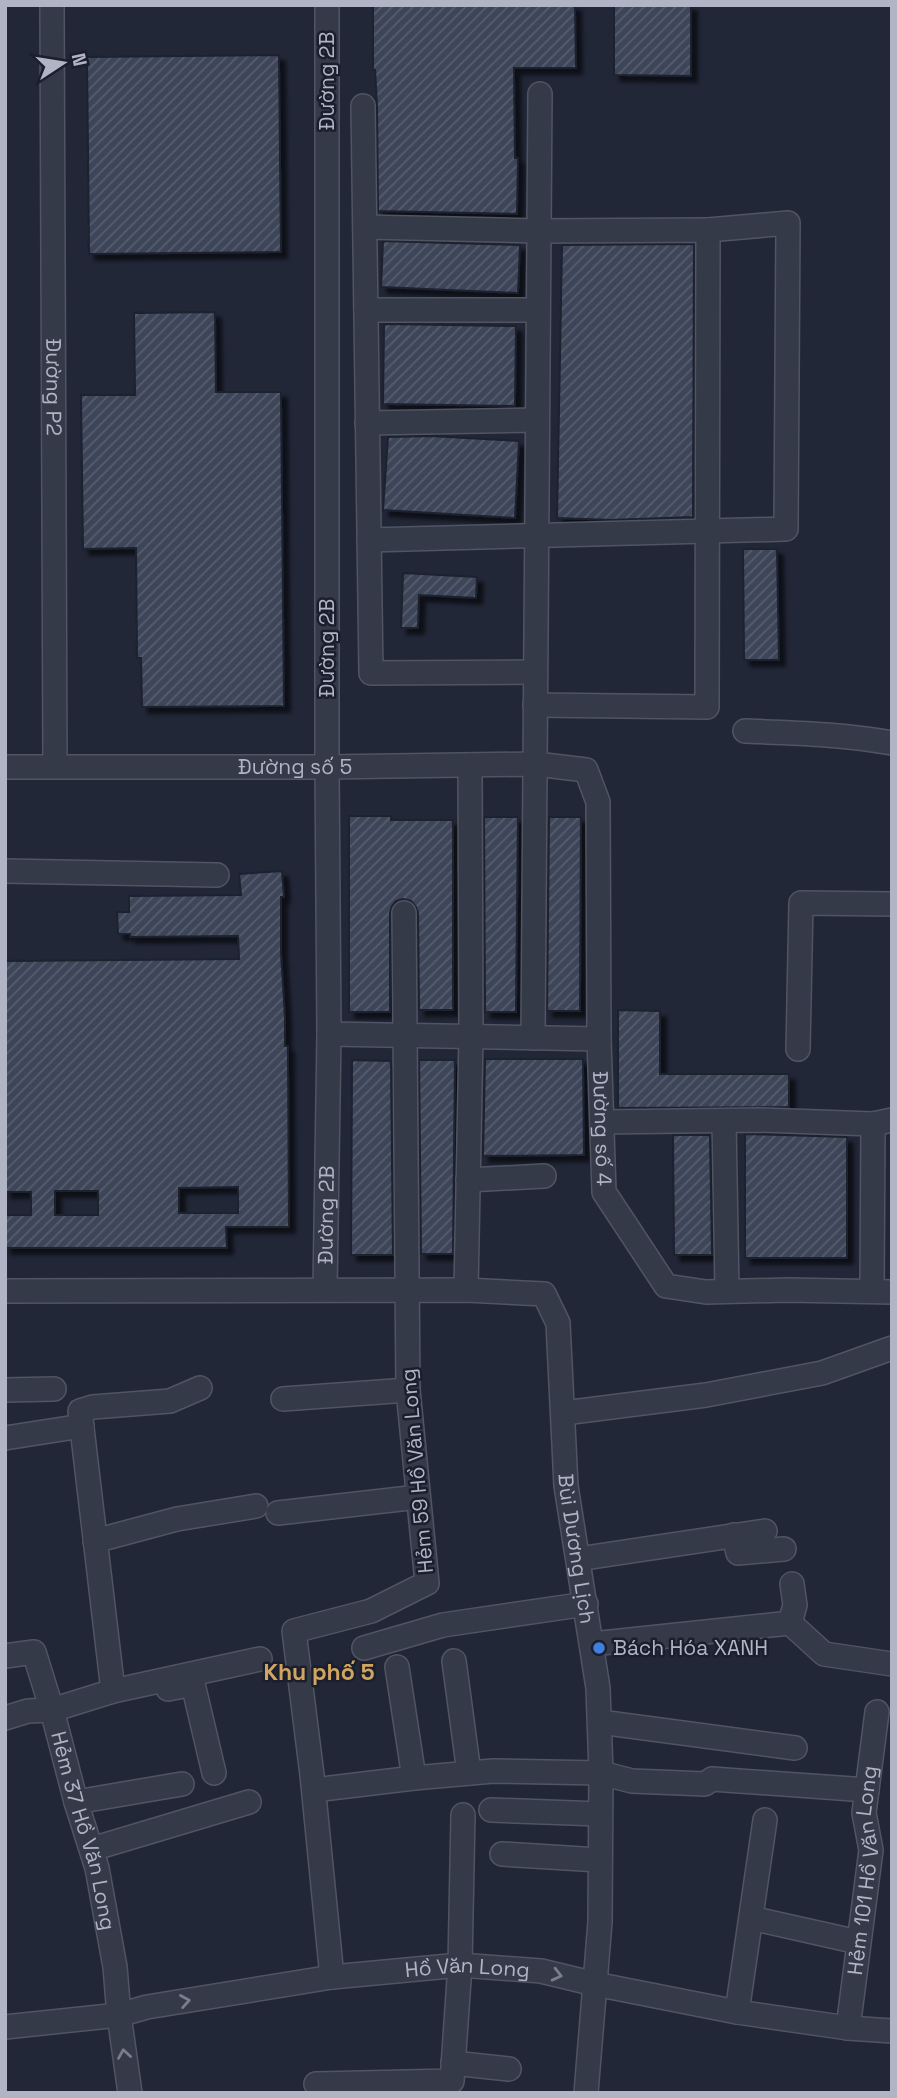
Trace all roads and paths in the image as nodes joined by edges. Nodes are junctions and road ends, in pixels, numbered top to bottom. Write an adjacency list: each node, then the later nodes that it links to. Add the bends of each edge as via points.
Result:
1 (52, 5): 21 (street, Đường P2)
2 (327, 5): 23 (street, Đường 2B)
3 (540, 94): 7 (street)
4 (363, 106): 5 (street)
5 (365, 227): 7 (street); 8 (street)
6 (708, 230): 7 (street); 12 (street); 12 (street, via 788,223 786,529)
7 (539, 231): 9 (street)
8 (366, 310): 9 (street); 11 (street)
9 (538, 310): 10 (street)
10 (537, 420): 11 (street); 13 (street)
11 (367, 423): 14 (street)
12 (707, 530): 13 (street); 16 (street, via 707,707)
13 (536, 536): 14 (street); 15 (street)
14 (369, 540): 15 (street, via 370,673)
15 (535, 672): 16 (street)
16 (534, 705): 19 (street)
17 (745, 732): 18 (street, via 831,734)
18 (892, 743)
19 (536, 764): 20 (street, Đường số 5); 24 (street, Đường số 5); 32 (street)
20 (470, 765): 23 (street, Đường số 5); 31 (street)
21 (55, 766): 22 (street, Đường số 5); 23 (street, Đường số 5)
22 (5, 767)
23 (327, 767): 29 (street, Đường 2B)
24 (586, 771): 33 (street, Đường số 4, via 598,802)
25 (5, 871): 26 (street)
26 (217, 876)
27 (892, 904): 34 (street, via 802,903)
28 (404, 913): 30 (street, Hẻm 59 Hồ Văn Long)
29 (329, 1034): 30 (street); 40 (street, Đường 2B)
30 (405, 1035): 31 (street); 41 (street, Hẻm 59 Hồ Văn Long)
31 (471, 1037): 32 (street); 39 (street)
32 (533, 1038): 33 (street)
33 (599, 1039): 35 (street, Đường số 4)
34 (798, 1049)
35 (602, 1122): 36 (street); 44 (street, Đường số 4, via 604,1192 666,1286)
36 (724, 1122): 37 (street); 44 (street)
37 (883, 1122): 45 (street)
38 (544, 1176): 39 (street)
39 (468, 1180): 42 (street)
40 (325, 1290): 41 (street); 43 (street, via 105,1281)
41 (407, 1290): 42 (street); 50 (street, Hẻm 59 Hồ Văn Long)
42 (466, 1290): 52 (street, Bùi Dương Lịch, via 544,1294 558,1323)
43 (5, 1291)
44 (727, 1291): 45 (street, Đường số 4)
45 (882, 1291)
46 (892, 1348): 52 (street, via 822,1373 706,1395)
47 (200, 1388): 53 (street, via 170,1401 80,1411)
48 (54, 1389): 49 (street)
49 (5, 1390)
50 (408, 1390): 51 (street); 55 (street, Hẻm 59 Hồ Văn Long)
51 (283, 1399)
52 (564, 1413): 62 (street, Bùi Dương Lịch, via 566,1486)
53 (82, 1426): 54 (street); 60 (street)
54 (5, 1438)
55 (418, 1497): 57 (street); 84 (street, Hẻm 59 Hồ Văn Long, via 427,1583 371,1611 294,1631)
56 (256, 1506): 60 (street, via 177,1519)
57 (278, 1513)
58 (765, 1531): 59 (street)
59 (734, 1535): 61 (street, via 738,1553); 62 (street)
60 (95, 1541): 73 (street)
61 (784, 1549)
62 (578, 1559): 64 (street, Bùi Dương Lịch)
63 (792, 1584): 65 (street, via 795,1605)
64 (586, 1604): 66 (street, Bùi Dương Lịch); 67 (street, via 443,1625)
65 (790, 1623): 66 (street); 71 (street, via 824,1654)
66 (592, 1644): 77 (street, Bùi Dương Lịch)
67 (364, 1648)
68 (5, 1656): 74 (street, via 34,1652)
69 (260, 1659): 73 (street, Hẻm 37 Hồ Văn Long)
70 (454, 1661): 80 (street)
71 (892, 1664)
72 (397, 1667): 82 (street)
73 (113, 1691): 74 (street, Hẻm 37 Hồ Văn Long); 79 (street, via 126,1698 193,1684)
74 (52, 1710): 76 (street); 86 (street, Hẻm 37 Hồ Văn Long)
75 (877, 1712): 85 (street, Hẻm 101 Hồ Văn Long)
76 (5, 1718)
77 (600, 1722): 78 (street); 81 (street, Bùi Dương Lịch)
78 (795, 1748)
79 (214, 1773)
80 (469, 1773): 81 (street); 82 (street)
81 (601, 1773): 85 (street, via 632,1781 705,1784 712,1779); 89 (street, Bùi Dương Lịch)
82 (415, 1778): 84 (street)
83 (181, 1784): 86 (street)
84 (314, 1790): 98 (street, Hẻm 59 Hồ Văn Long)
85 (867, 1790): 96 (street, Hẻm 101 Hồ Văn Long, via 864,1813 871,1850)
86 (76, 1802): 92 (street, Hẻm 37 Hồ Văn Long)
87 (249, 1802): 92 (street)
88 (491, 1811): 89 (street)
89 (600, 1814): 94 (street, Bùi Dương Lịch)
90 (463, 1815): 97 (street)
91 (765, 1820): 95 (street)
92 (92, 1849): 101 (street, Hẻm 37 Hồ Văn Long, via 115,1967)
93 (502, 1854): 94 (street)
94 (599, 1860): 99 (street, Bùi Dương Lịch)
95 (751, 1918): 96 (street); 100 (street)
96 (858, 1942): 103 (street, Hẻm 101 Hồ Văn Long)
97 (460, 1965): 98 (street, Hồ Văn Long); 99 (street, Hồ Văn Long, one-way to 99, via 541,1971); 105 (street)
98 (332, 1977): 101 (street, Hồ Văn Long, one-way to 98)
99 (595, 1984): 100 (street, Hồ Văn Long); 109 (street, Bùi Dương Lịch)
100 (737, 2012): 103 (street, Hồ Văn Long)
101 (119, 2015): 102 (street, Hồ Văn Long); 108 (street, one-way to 101)
102 (5, 2028)
103 (848, 2028): 104 (street, Hồ Văn Long)
104 (892, 2031)
105 (453, 2063): 106 (street); 107 (street, via 452,2081)
106 (509, 2069)
107 (316, 2084)
108 (131, 2093)
109 (586, 2093)

